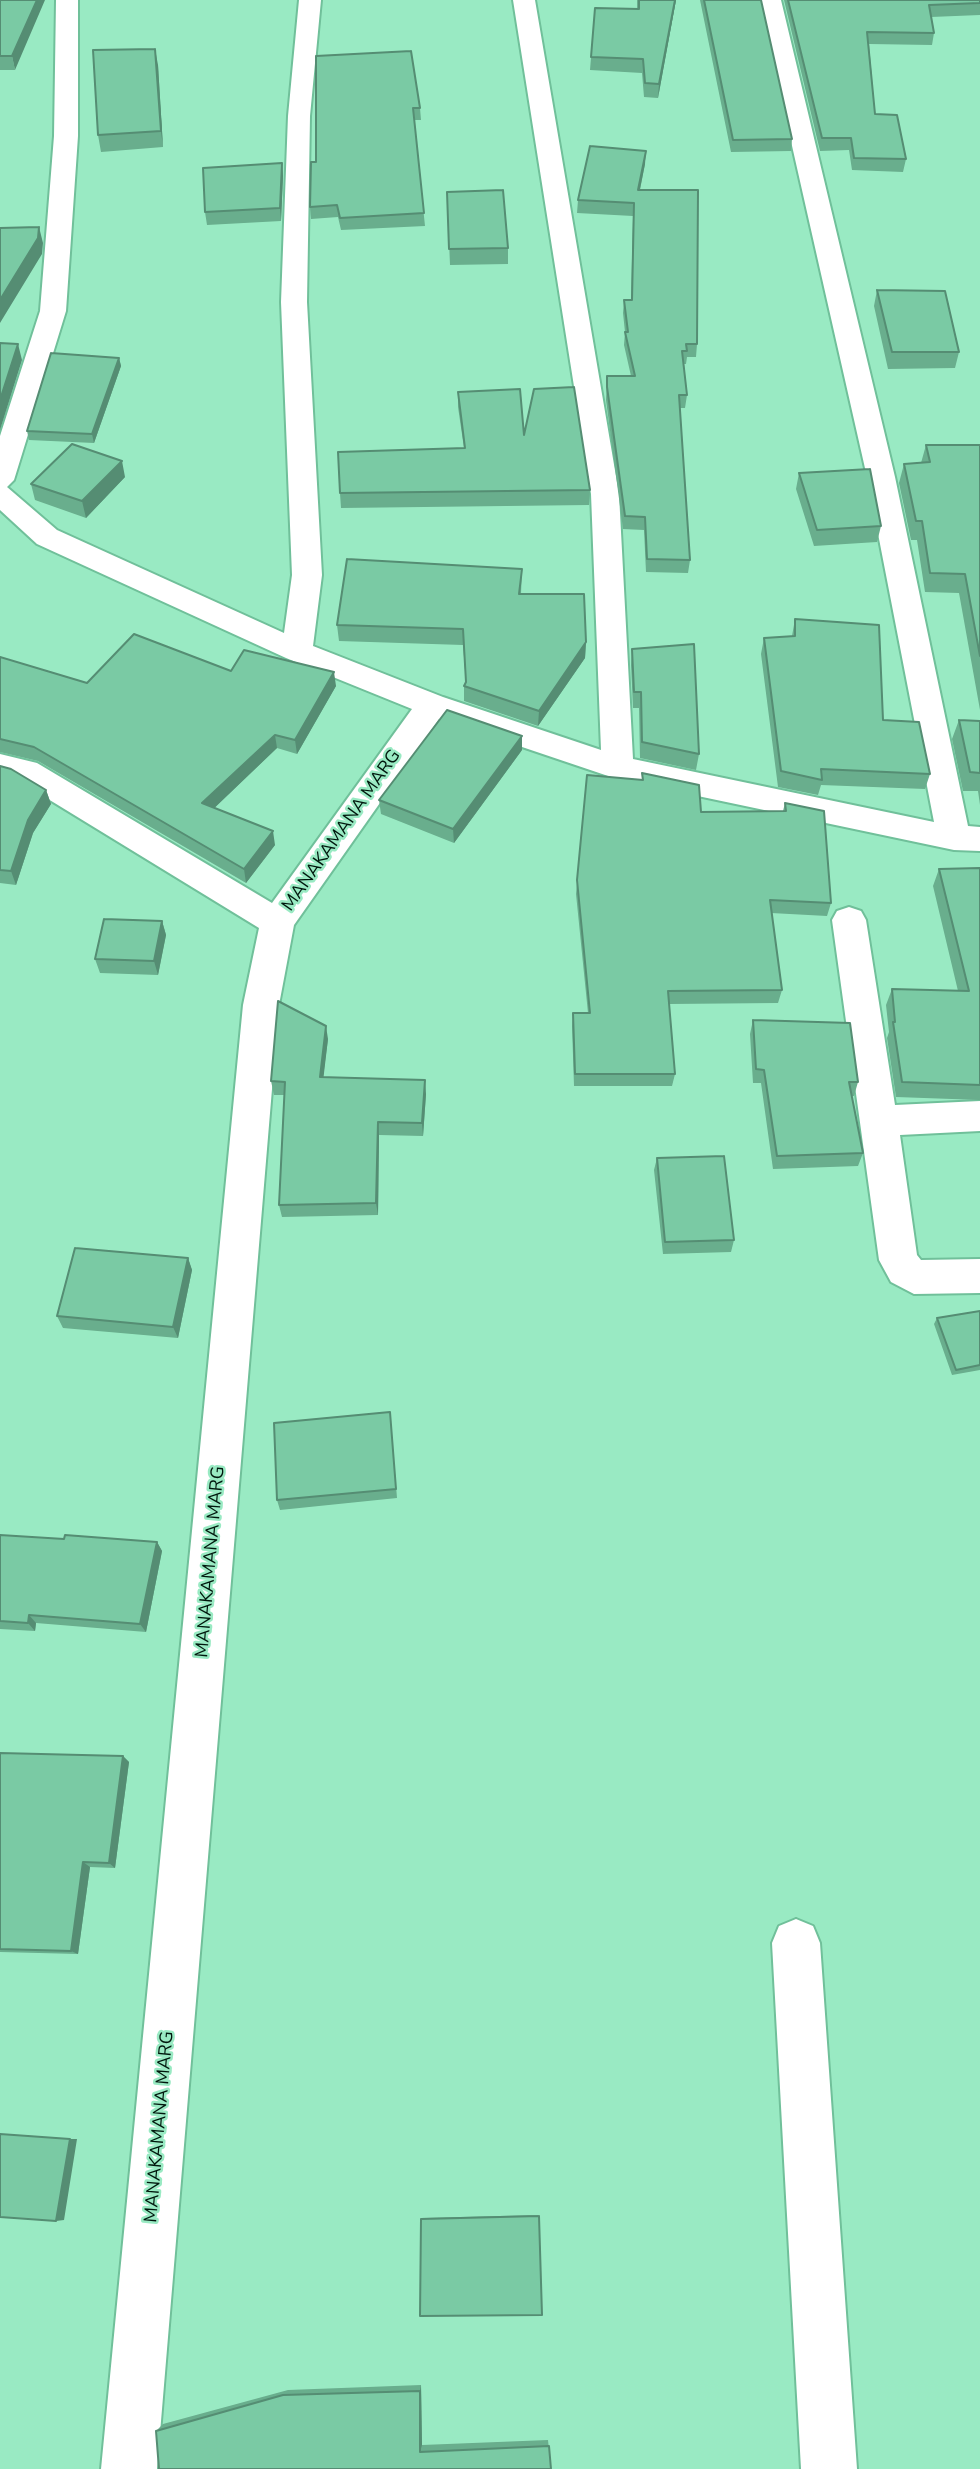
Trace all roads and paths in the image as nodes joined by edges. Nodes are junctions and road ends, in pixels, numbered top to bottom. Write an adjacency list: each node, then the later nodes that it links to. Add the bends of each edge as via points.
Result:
1 (67, 0): 5 (street, via 66,136 53,311)
2 (310, 0): 7 (street, via 299,116 294,302 307,575)
3 (524, 0): 10 (street, via 605,494)
4 (771, 0): 11 (street)
5 (0, 480)
6 (0, 494): 7 (street, via 47,537)
7 (297, 651): 8 (street)
8 (432, 705): 10 (street); 13 (street, MANAKAMANA MARG)
9 (0, 765): 13 (street, via 26,771)
10 (617, 768): 11 (street)
11 (967, 839)
12 (849, 920): 15 (street)
13 (277, 922): 18 (street, MANAKAMANA MARG, via 261,1004)
14 (980, 1116): 15 (street)
15 (879, 1121): 16 (street, via 898,1260 914,1277)
16 (980, 1276)
17 (796, 1943): 19 (street)
18 (130, 2469)
19 (829, 2469)

